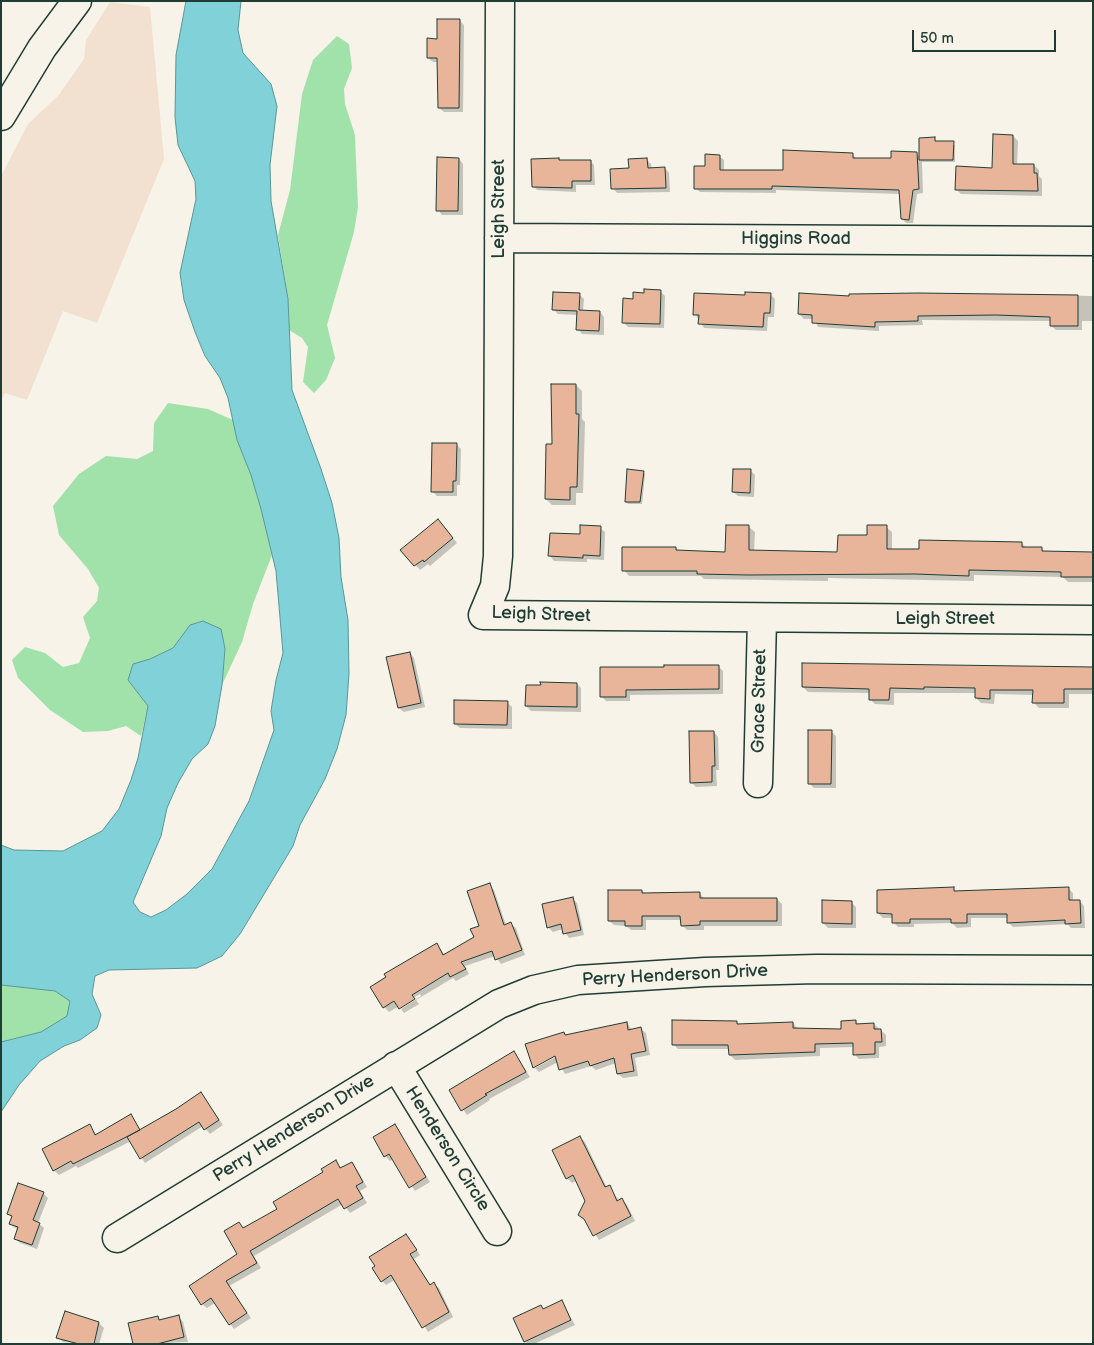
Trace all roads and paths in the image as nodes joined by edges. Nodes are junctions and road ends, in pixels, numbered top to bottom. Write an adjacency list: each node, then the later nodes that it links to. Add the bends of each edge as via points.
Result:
1 (77, 1): 3 (street, via 42,48)
2 (500, 1): 4 (street, Leigh Street)
3 (1, 116)
4 (499, 238): 5 (street, Higgins Road); 6 (street, Leigh Street, via 498,556 495,586 483,615)
5 (1093, 240)
6 (762, 618): 7 (street, Leigh Street); 8 (street, Grace Street)
7 (1093, 620)
8 (758, 783)
9 (1093, 970): 10 (street, Perry Henderson Drive, via 816,969 578,980 534,990 499,1004)
10 (396, 1066): 11 (street, Henderson Circle); 12 (street, Perry Henderson Drive)
11 (497, 1231)
12 (117, 1238)

